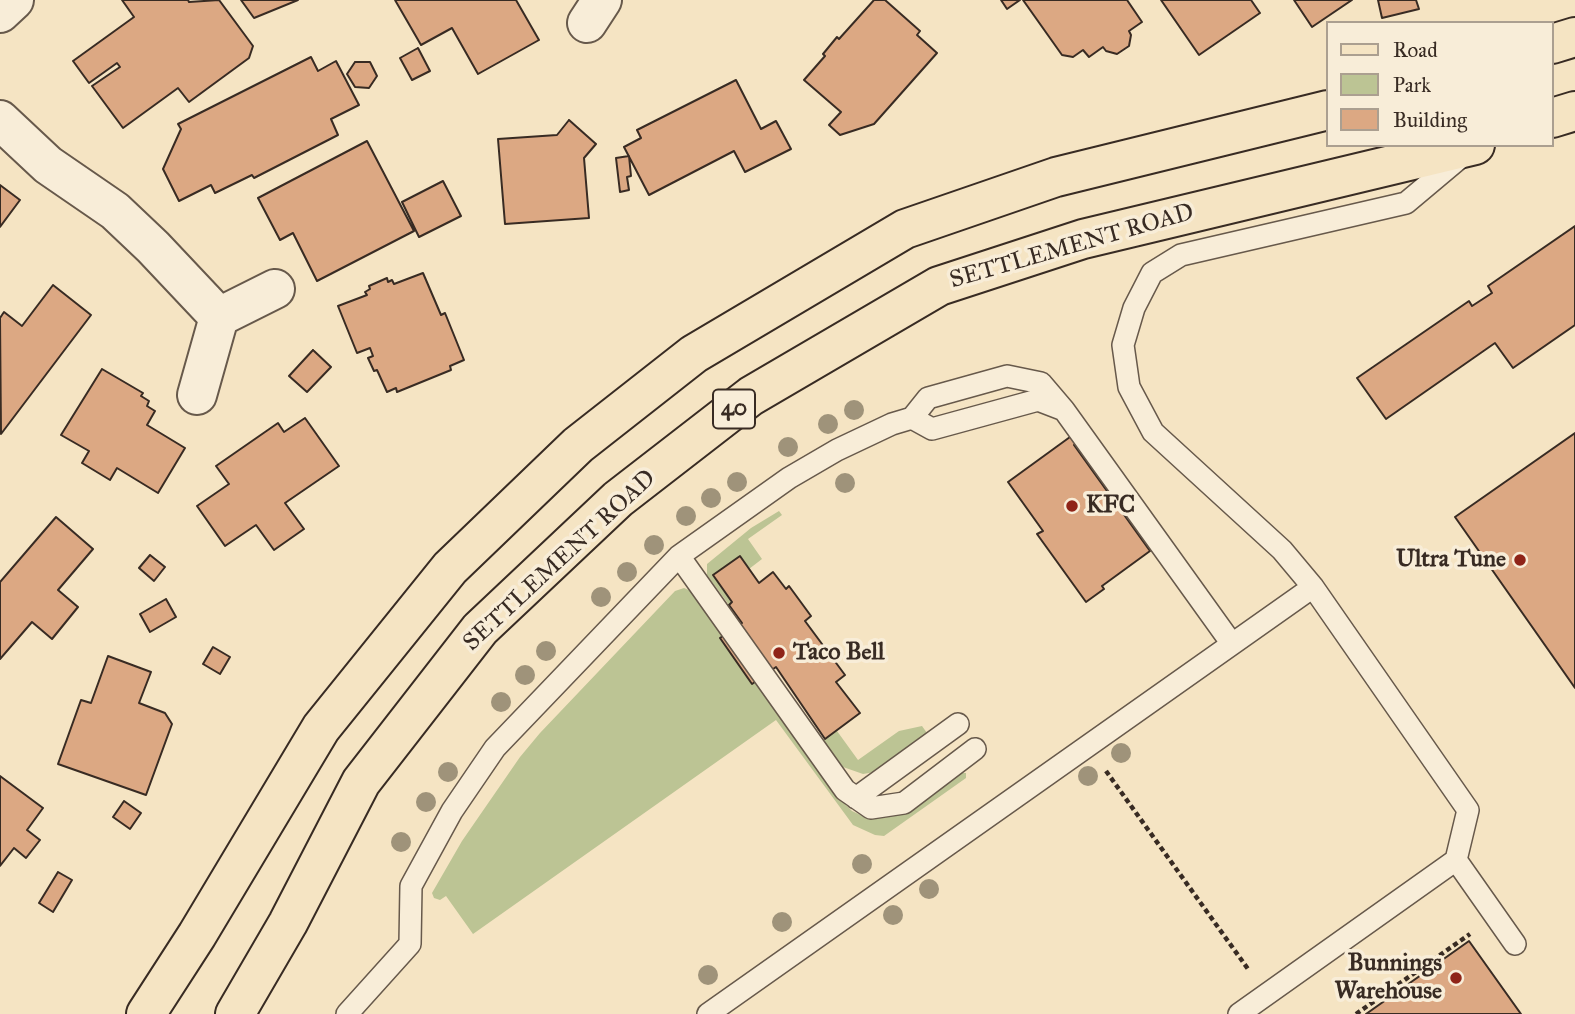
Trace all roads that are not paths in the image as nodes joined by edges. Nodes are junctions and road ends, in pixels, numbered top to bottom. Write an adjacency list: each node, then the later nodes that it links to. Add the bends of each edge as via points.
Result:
1 (14, 0): 2 (street)
2 (0, 13)
3 (1575, 37): 4 (main road)
4 (1554, 43)
5 (1326, 110): 26 (main road, via 1056,177 905,229 694,354 578,445 450,568 321,729)
6 (1575, 111): 7 (main road)
7 (1554, 119)
8 (0, 120): 14 (street, via 48,165 115,211)
9 (1554, 120): 10 (main road)
10 (1575, 125)
11 (1470, 147): 27 (main road, SETTLEMENT ROAD / 40, via 1083,239 939,286 751,396 618,499 480,629 361,782 288,923)
12 (1473, 147): 19 (lane, via 1406,203 1181,255 1152,273 1134,308 1123,345 1129,387 1153,432 1282,551)
13 (275, 289): 14 (street)
14 (219, 317): 15 (street)
15 (197, 395)
16 (1064, 410): 17 (lane, via 1038,400 932,429); 17 (lane, via 1041,383 1007,376 928,398); 20 (lane)
17 (912, 418): 18 (lane, via 837,450 789,478)
18 (679, 556): 23 (lane, via 845,790); 28 (lane, via 495,748 452,811 411,886 410,944)
19 (1313, 587): 20 (lane); 24 (lane, via 1468,810)
20 (1233, 644): 29 (lane)
21 (958, 724): 23 (lane)
22 (975, 749): 23 (lane, via 904,803 871,808)
23 (856, 797)
24 (1456, 860): 25 (lane); 30 (lane)
25 (1515, 944)
26 (146, 1014)
27 (234, 1014)
28 (347, 1014)
29 (708, 1014)
30 (1239, 1014)

